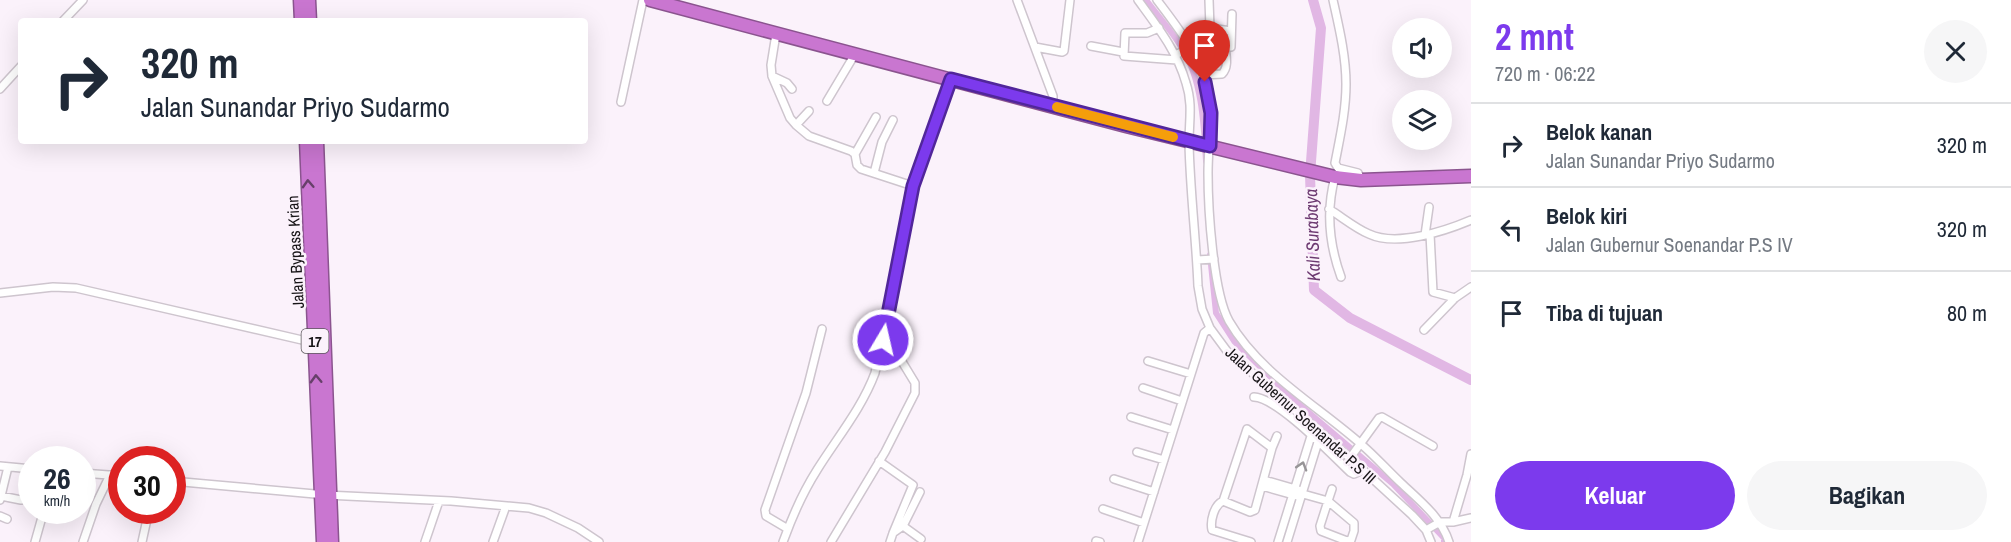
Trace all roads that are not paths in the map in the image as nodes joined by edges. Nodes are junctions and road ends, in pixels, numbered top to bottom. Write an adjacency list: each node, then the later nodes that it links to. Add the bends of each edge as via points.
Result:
1 (83, 0): 13 (street)
2 (300, 0): 14 (highway)
3 (309, 0): 15 (highway)
4 (643, 0): 35 (street)
5 (650, 0): 20 (highway)
6 (1017, 0): 22 (street)
7 (1070, 0): 22 (street, via 1064,51)
8 (1138, 0): 17 (street, Jalan Gubernur Soenandar P.S III)
9 (1157, 0): 23 (street)
10 (1209, 0): 18 (street, via 1210,28)
11 (1333, 0): 49 (street, via 1346,82 1335,163 1338,168 1358,173)
12 (1232, 14): 18 (street)
13 (66, 18)
14 (301, 18)
15 (310, 18)
16 (1125, 24): 19 (street)
17 (1159, 28): 19 (street, via 1147,33); 27 (street, Jalan Gubernur Soenandar P.S III)
18 (1231, 31): 24 (street, via 1232,45)
19 (1125, 33): 25 (street)
20 (776, 34): 26 (highway); 30 (street)
21 (1091, 46): 25 (street)
22 (1035, 47): 36 (street)
23 (1190, 47): 24 (street); 27 (street); 29 (street)
24 (1226, 47): 29 (street, via 1224,72)
25 (1123, 52): 27 (street, via 1126,57)
26 (855, 54): 31 (highway); 34 (street)
27 (1178, 56): 41 (street, Jalan Gubernur Soenandar P.S III, via 1191,101)
28 (18, 69): 32 (street)
29 (1203, 75): 44 (street, via 1211,113)
30 (772, 76): 33 (street); 40 (street)
31 (951, 79): 36 (highway); 50 (street)
32 (0, 89)
33 (792, 89)
34 (827, 101)
35 (621, 102)
36 (1053, 106): 41 (highway)
37 (809, 111): 40 (street)
38 (876, 117): 45 (street)
39 (893, 120): 46 (street)
40 (796, 125): 45 (street, via 809,136)
41 (1191, 142): 44 (highway); 56 (street, Jalan Gubernur Soenandar P.S III)
42 (306, 144): 64 (highway, Jalan Bypass Krian / 17, one-way to 42)
43 (317, 144): 96 (highway, Jalan Bypass Krian / 17)
44 (1208, 146): 47 (highway); 55 (street)
45 (855, 154): 46 (street, via 858,167)
46 (874, 173): 50 (street)
47 (1333, 176): 49 (highway); 52 (street)
48 (1471, 176): 49 (highway)
49 (1361, 180)
50 (913, 186): 65 (street)
51 (1429, 207): 54 (street)
52 (1329, 209): 54 (street, via 1378,237); 57 (street, via 1333,250)
53 (1471, 220): 54 (street)
54 (1428, 235): 60 (street, via 1433,292)
55 (1213, 259): 56 (street); 68 (street, via 1230,322 1258,359)
56 (1199, 260): 61 (street, Jalan Gubernur Soenandar P.S III, via 1198,286)
57 (1341, 277)
58 (1471, 287): 60 (street)
59 (0, 293): 64 (street, via 76,288)
60 (1455, 298): 63 (street)
61 (1210, 328): 67 (street, via 1204,333); 70 (street, Jalan Gubernur Soenandar P.S III, via 1227,351)
62 (822, 329): 111 (street, via 806,393 765,510 766,516)
63 (1424, 330)
64 (315, 343): 96 (highway, Jalan Bypass Krian / 17, one-way to 64)
65 (880, 353): 85 (street, via 900,360 916,388); 111 (street, via 866,395 816,472)
66 (1148, 361): 67 (street)
67 (1191, 374): 72 (street)
68 (1287, 385): 70 (street); 78 (street)
69 (1143, 388): 72 (street)
70 (1279, 395): 75 (street, Jalan Gubernur Soenandar P.S III)
71 (1254, 397): 75 (street, via 1269,402)
72 (1182, 401): 74 (street)
73 (1131, 417): 74 (street)
74 (1173, 430): 84 (street)
75 (1312, 432): 77 (street); 95 (street, one-way to 75)
76 (1277, 436): 80 (street)
77 (1319, 438): 83 (street, Jalan Gubernur Soenandar P.S III); 87 (street, via 1350,472); 95 (street)
78 (1360, 445): 79 (street, via 1382,417); 83 (street); 107 (street)
79 (1433, 446)
80 (1272, 448): 91 (street); 100 (street, via 1247,429)
81 (1137, 452): 84 (street)
82 (1471, 454): 105 (street)
83 (1351, 457): 87 (street, Jalan Gubernur Soenandar P.S III)
84 (1164, 460): 94 (street)
85 (879, 461): 113 (street, via 913,486); 124 (street)
86 (4, 467): 97 (street)
87 (1363, 470): 112 (street, Jalan Gubernur Soenandar P.S III)
88 (108, 479): 116 (street)
89 (1114, 479): 94 (street)
90 (186, 482): 96 (street)
91 (1263, 483): 95 (street); 100 (street, via 1253,512)
92 (1332, 489): 101 (street)
93 (920, 492): 110 (street)
94 (1154, 492): 106 (street)
95 (1299, 493): 101 (street); 128 (street); 129 (street)
96 (326, 495): 99 (street); 118 (highway, Jalan Bypass Krian / 17); 119 (highway, Jalan Bypass Krian / 17)
97 (1, 498): 98 (street)
98 (18, 500)
99 (439, 501): 102 (street); 120 (street)
100 (1223, 501): 127 (street, via 1217,505 1211,529)
101 (1328, 501): 101 (street, via 1354,523 1349,541 1321,531)
102 (506, 506): 121 (street); 122 (street, via 546,513)
103 (1103, 509): 106 (street)
104 (1471, 518): 105 (street)
105 (1453, 522): 107 (street)
106 (1144, 523): 126 (street)
107 (1439, 523): 112 (street); 131 (street)
108 (40, 524): 115 (street)
109 (146, 524): 117 (street)
110 (903, 526): 113 (street); 114 (street)
111 (788, 529): 123 (street)
112 (1428, 530): 130 (street, Jalan Gubernur Soenandar P.S III)
113 (893, 533): 125 (street)
114 (921, 539)
115 (35, 542)
116 (83, 542)
117 (142, 542)
118 (323, 542)
119 (332, 542)
120 (425, 542)
121 (492, 542)
122 (598, 542)
123 (783, 542)
124 (831, 542)
125 (890, 542)
126 (1138, 542)
127 (1251, 542)
128 (1278, 542)
129 (1287, 542)
130 (1431, 542)
131 (1449, 542)

